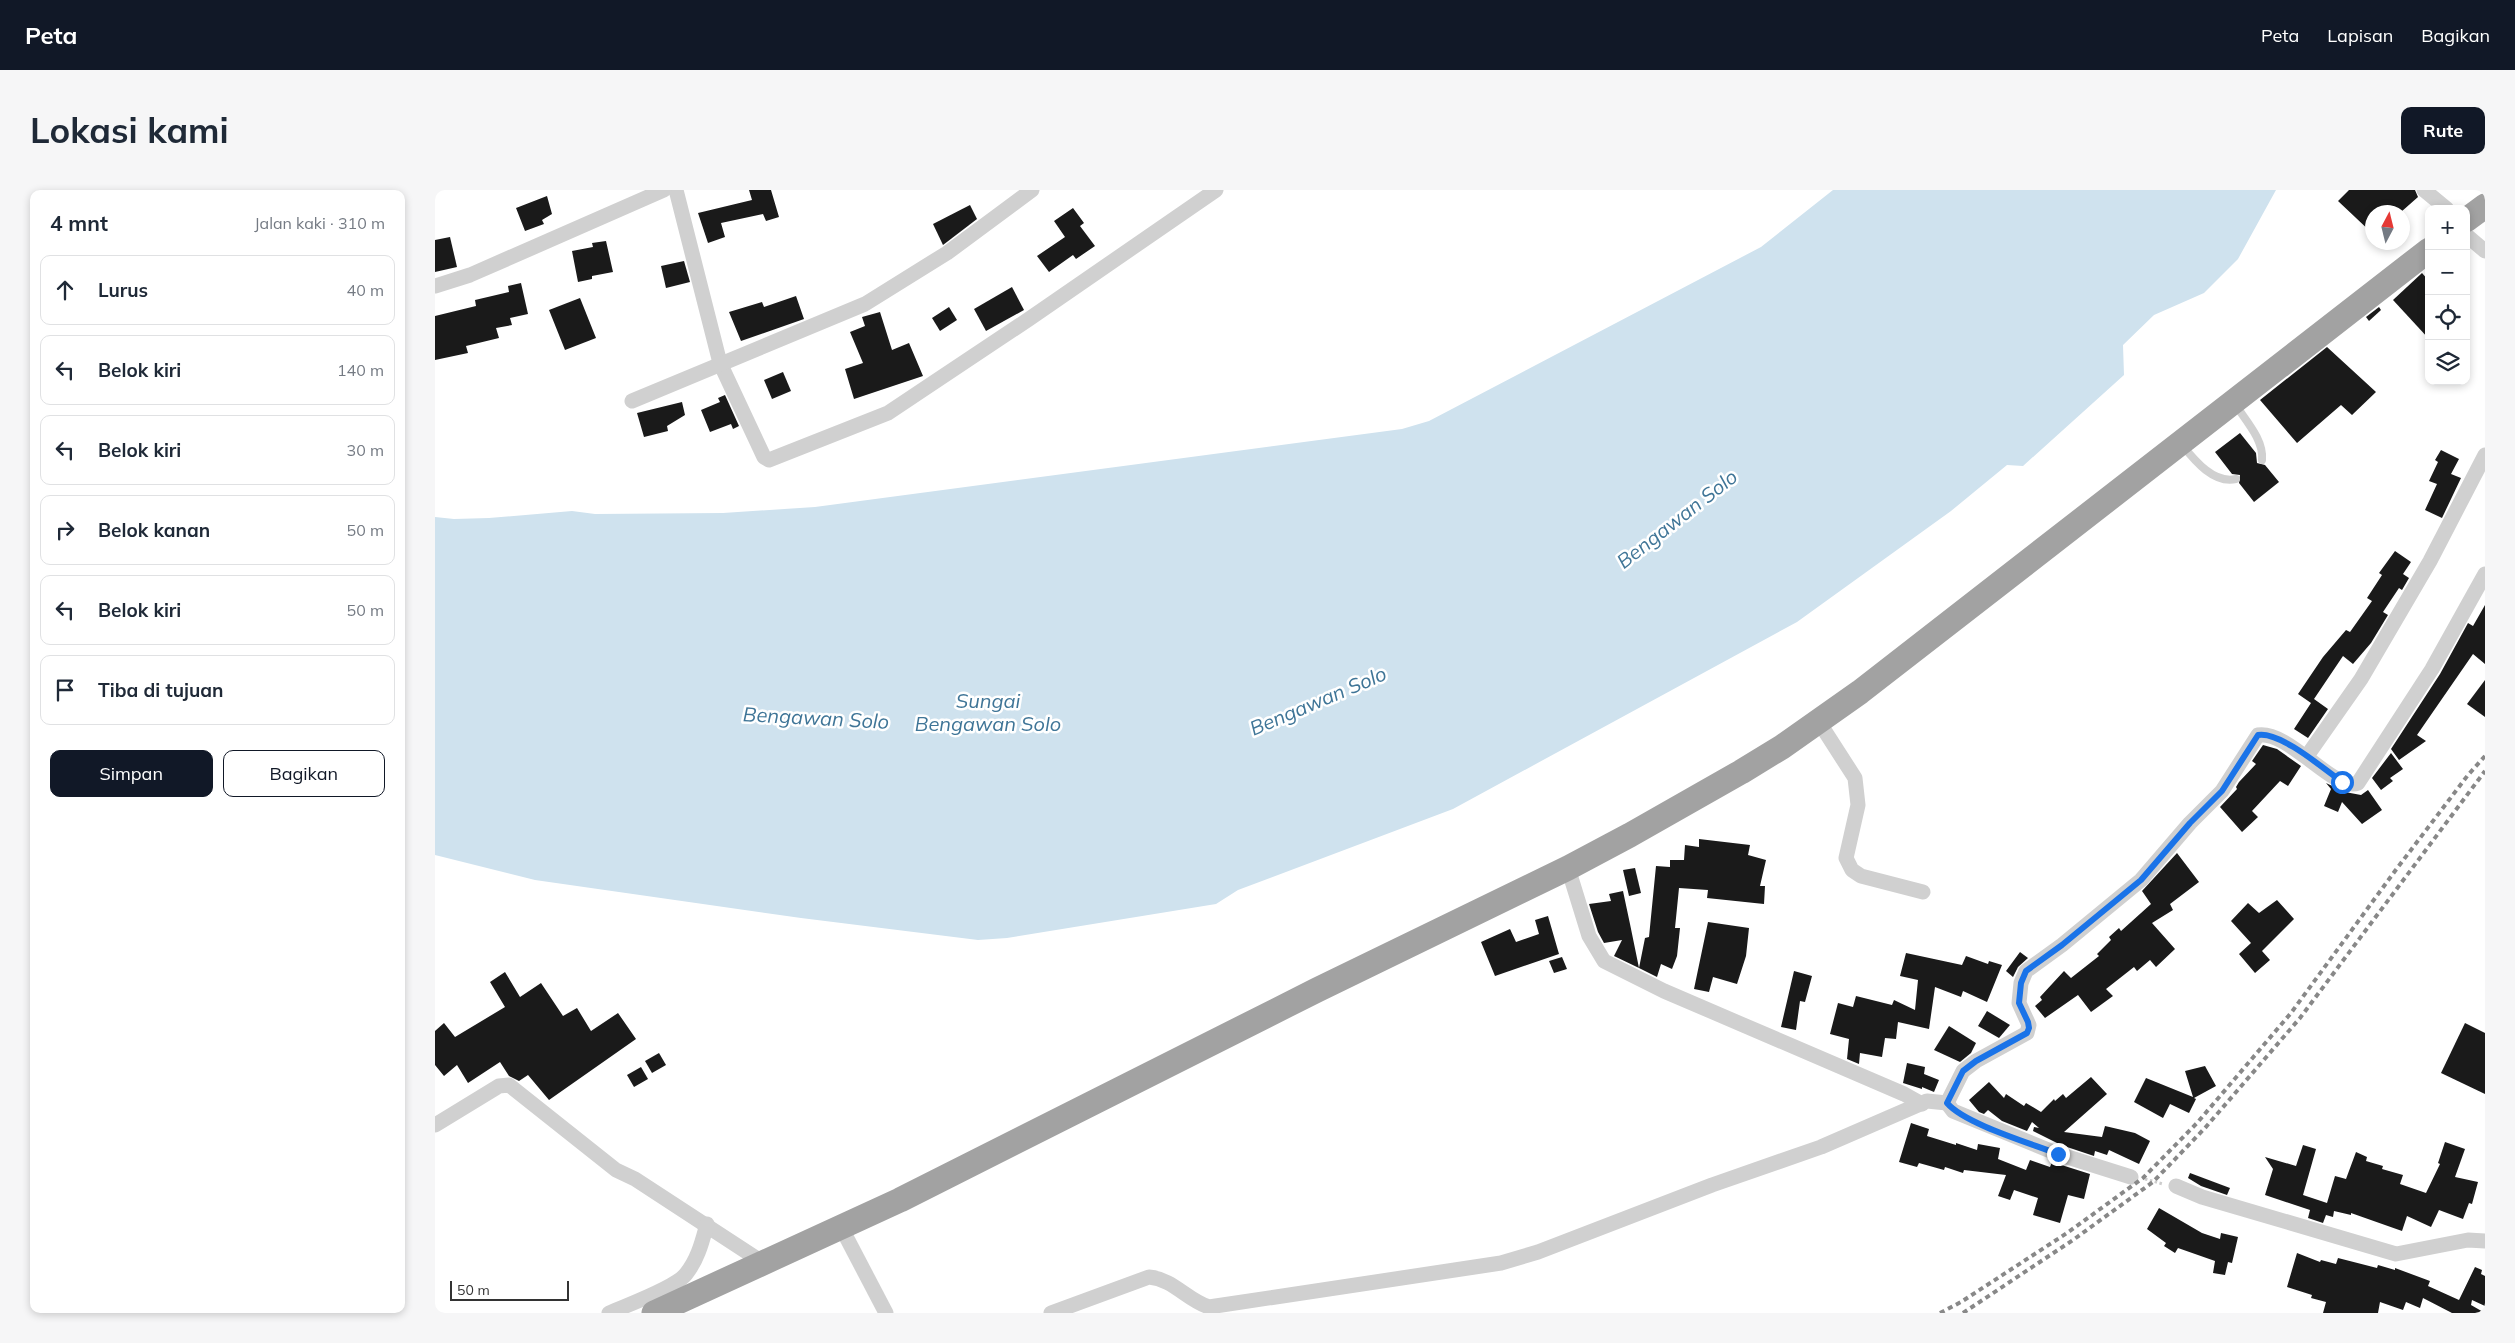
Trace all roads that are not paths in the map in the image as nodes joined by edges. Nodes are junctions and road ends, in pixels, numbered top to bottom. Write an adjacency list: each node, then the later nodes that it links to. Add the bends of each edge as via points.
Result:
1 (664, 190): 12 (street, via 470,275)
2 (676, 190): 13 (street)
3 (1032, 190): 13 (street, via 947,253 865,304)
4 (1216, 190): 13 (street, via 887,412 773,460 765,457)
5 (2424, 190): 6 (street)
6 (2442, 205)
7 (2485, 206): 8 (highway)
8 (2470, 217)
9 (2470, 238): 10 (street)
10 (2485, 251)
11 (2425, 253): 15 (highway)
12 (435, 286)
13 (720, 363): 14 (street)
14 (632, 401)
15 (2234, 402): 16 (highway); 18 (lane, via 2263,450)
16 (2180, 443): 19 (lane, via 2198,464 2211,473); 21 (highway)
17 (2485, 455): 22 (street, via 2430,561 2361,679)
18 (2262, 460)
19 (2236, 479)
20 (2485, 574): 22 (street, via 2432,669 2358,783 2349,785 2342,782)
21 (1819, 722): 23 (highway, via 1741,772); 24 (street, via 1855,778 1858,805 1846,858 1852,870 1861,876)
22 (2307, 756): 25 (street, via 2271,736 2261,734 2255,737 2222,791 2141,880 2026,971 2019,1003 2028,1022 2027,1033 1963,1071)
23 (1567, 868): 26 (street, via 1589,936 1604,961 1664,991); 31 (highway)
24 (1923, 892)
25 (1947, 1103): 26 (street, via 1931,1101); 28 (street, via 1953,1111 1969,1119 2058,1154)
26 (1922, 1104): 37 (street, via 1821,1147 1501,1263 1209,1307 1159,1278 1149,1277)
27 (435, 1125): 30 (street, via 499,1086 509,1085 616,1170)
28 (2131, 1177)
29 (2176, 1186): 32 (street, via 2202,1197 2396,1254 2469,1240)
30 (707, 1224): 33 (street); 34 (street, via 699,1253 685,1276)
31 (841, 1227): 33 (highway); 36 (street)
32 (2485, 1241)
33 (763, 1262): 35 (highway)
34 (609, 1313)
35 (654, 1313)
36 (885, 1313)
37 (1051, 1313)

